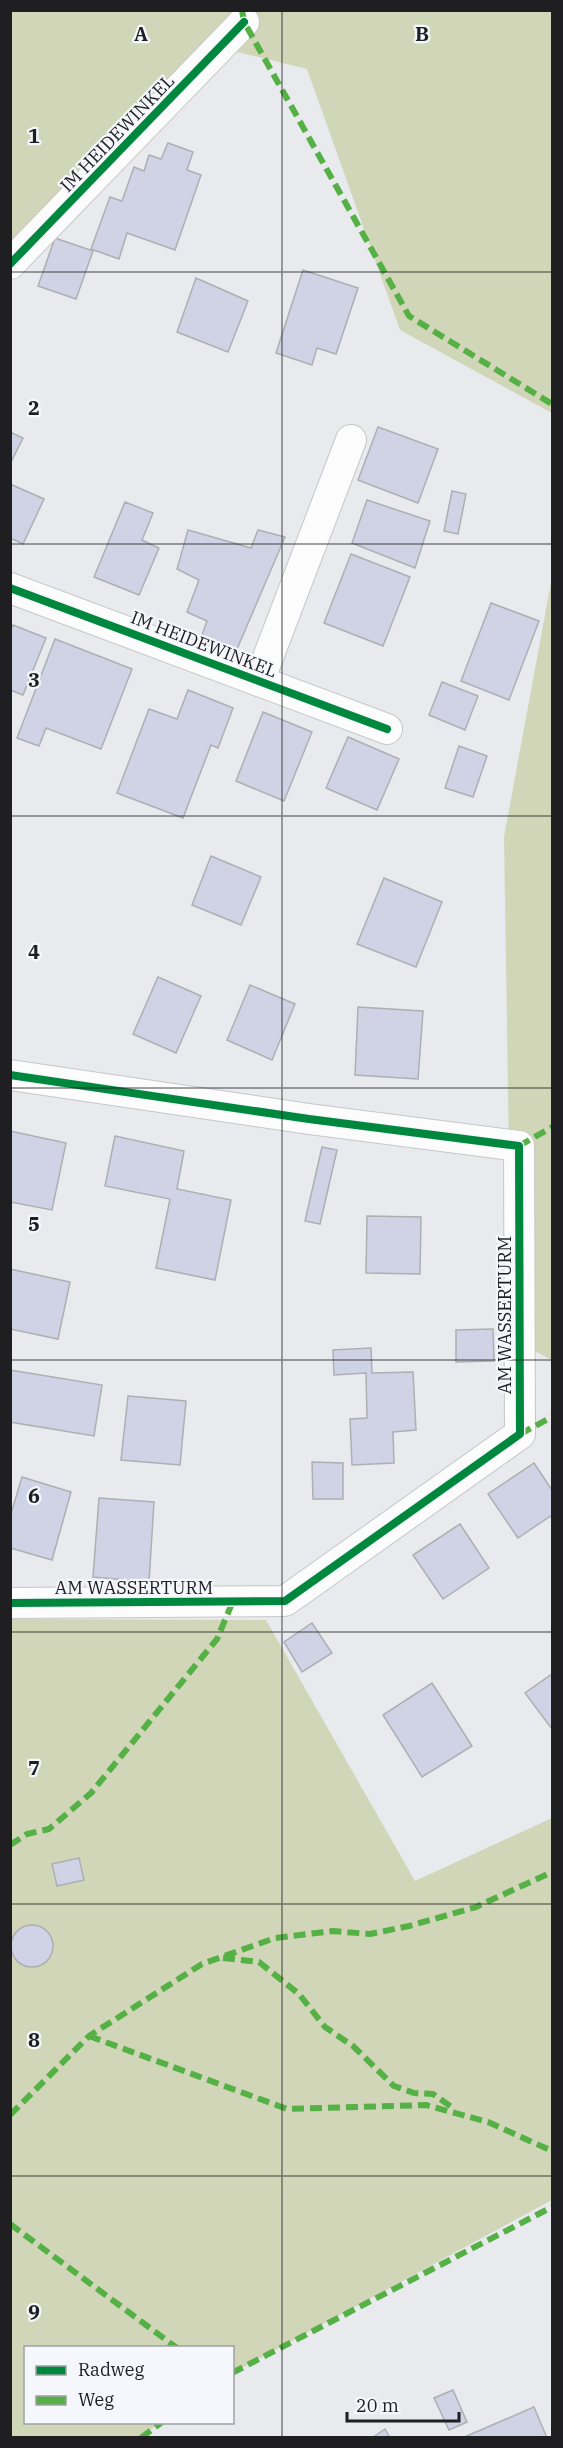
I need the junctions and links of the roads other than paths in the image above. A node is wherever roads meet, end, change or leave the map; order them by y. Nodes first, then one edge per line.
1 (244, 22) dead end
2 (10, 264) edge
3 (351, 440) dead end
4 (10, 588) edge
5 (259, 681) junction
6 (387, 729) dead end
7 (10, 1075) edge
8 (10, 1603) edge

1 - 2 street, IM HEIDEWINKEL
3 - 5 street, IM HEIDEWINKEL
4 - 5 street, IM HEIDEWINKEL
5 - 6 street, IM HEIDEWINKEL
7 - 8 street, AM WASSERTURM

